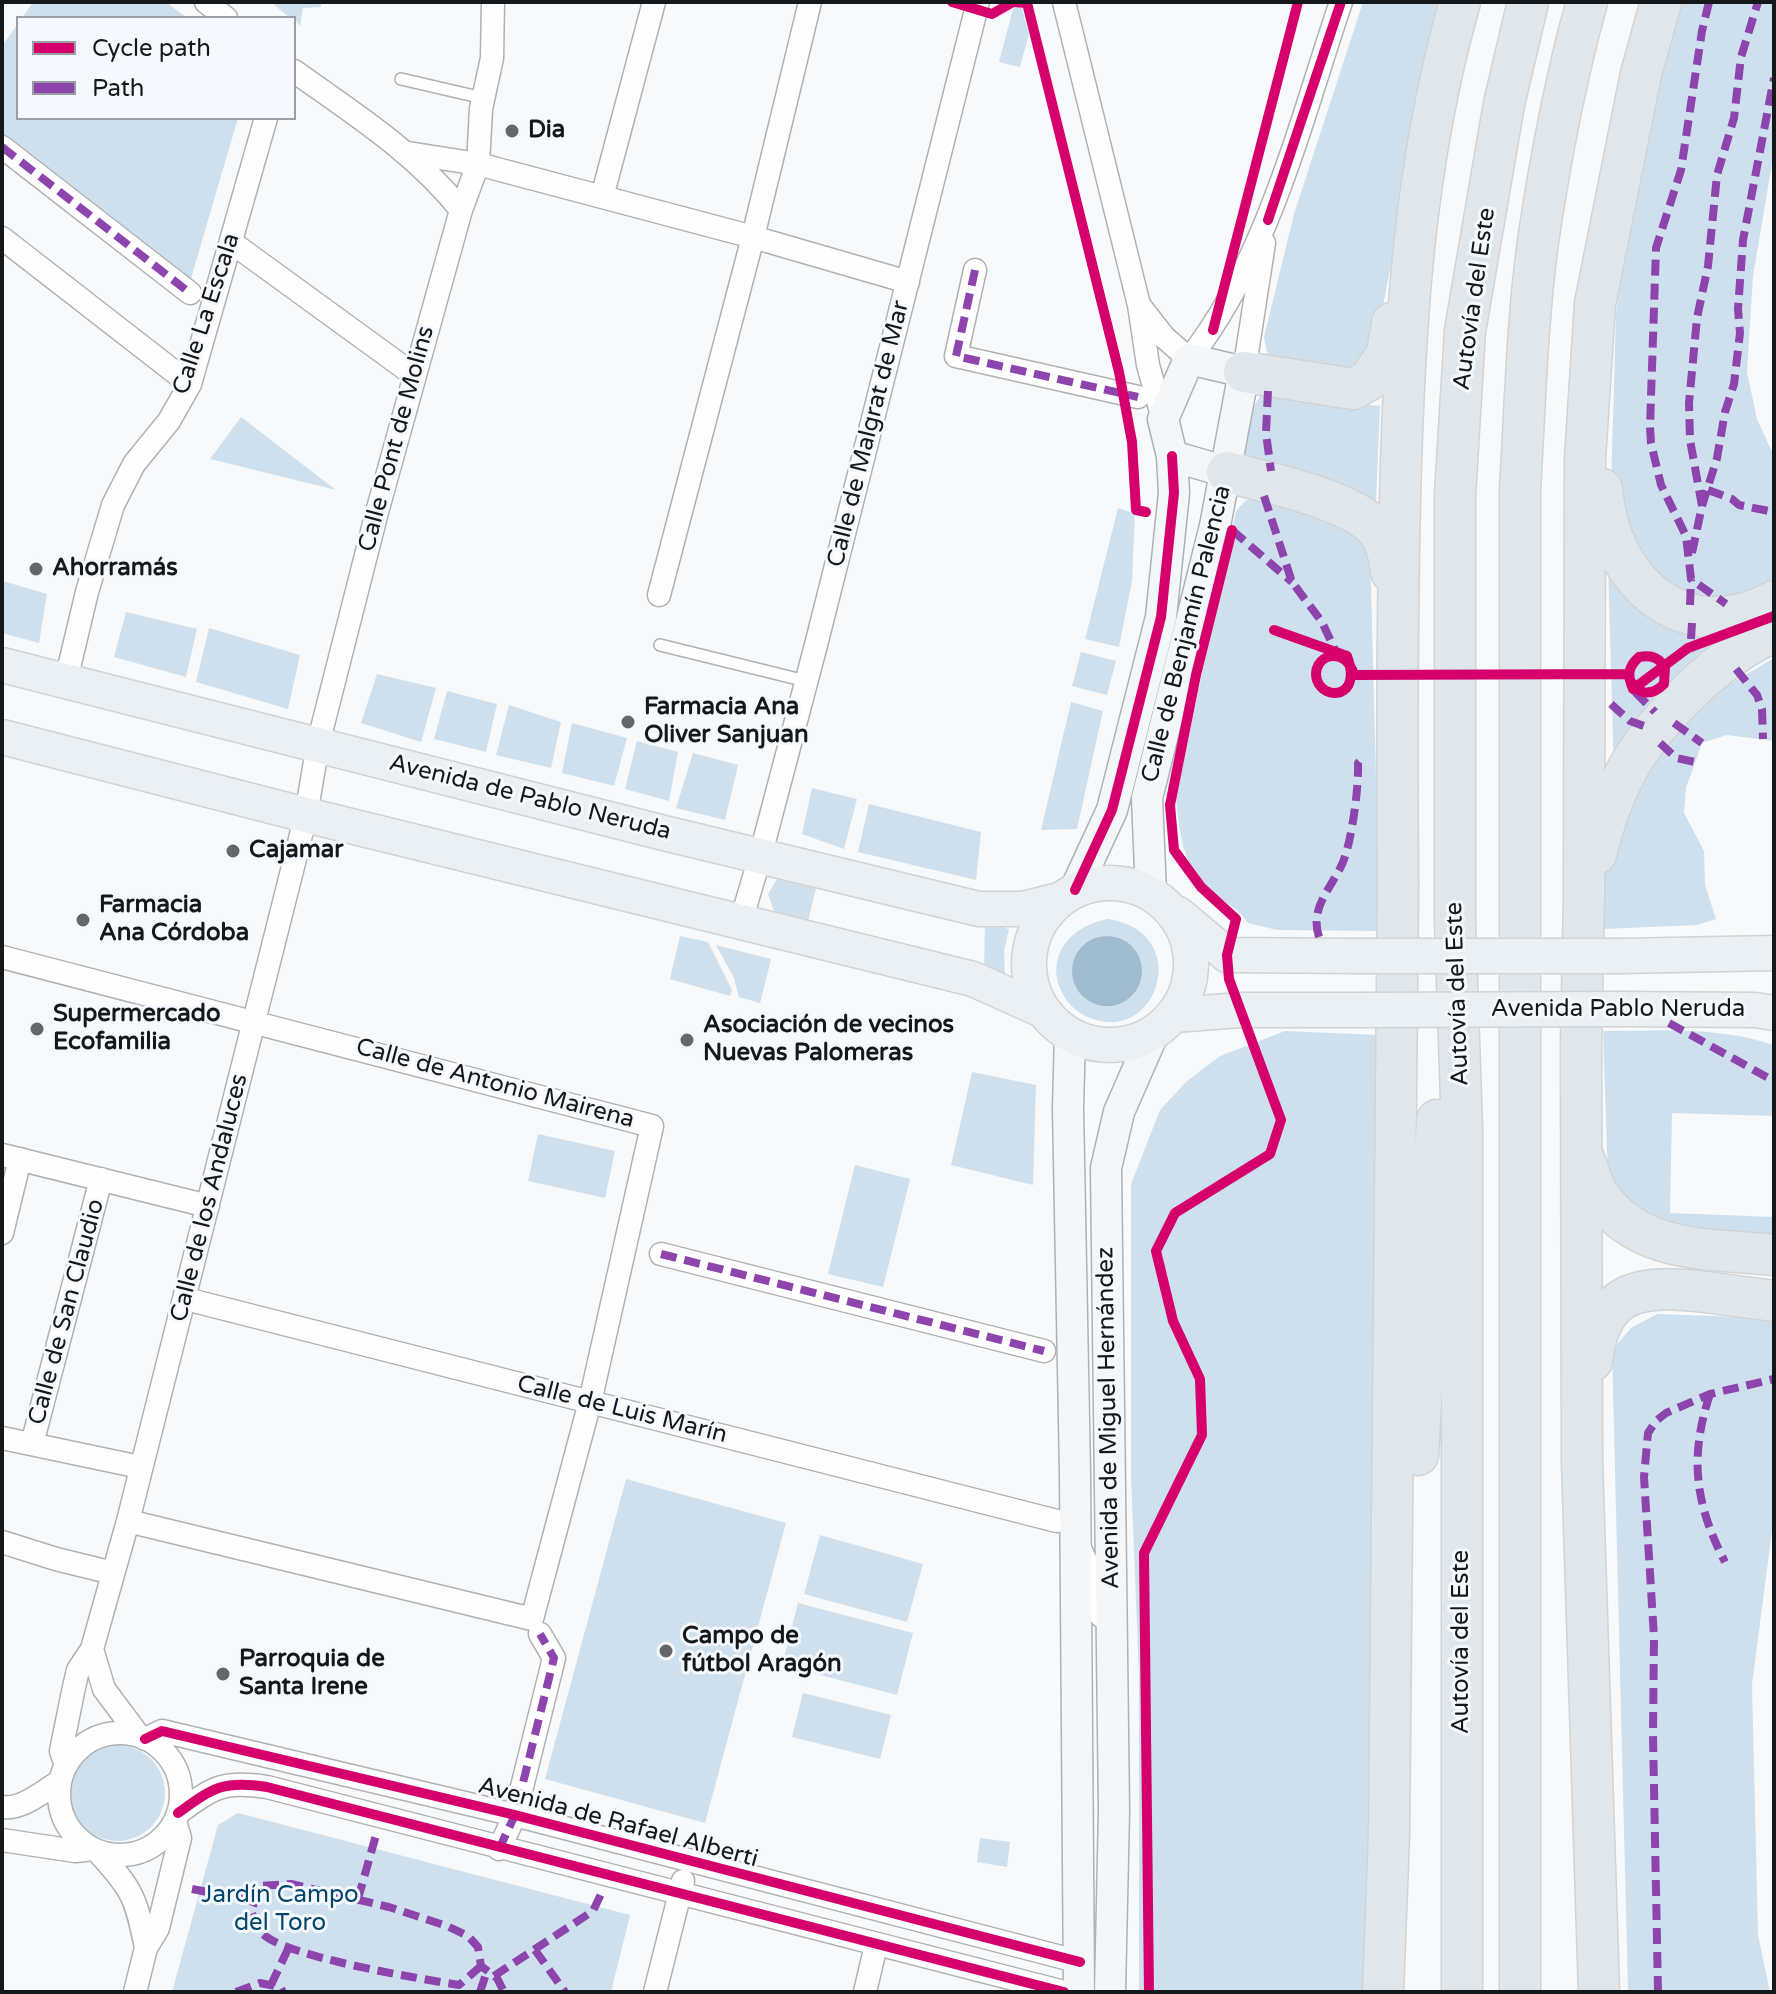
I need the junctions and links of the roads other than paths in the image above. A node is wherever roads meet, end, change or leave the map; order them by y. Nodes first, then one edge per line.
1 (206, 2) edge
2 (493, 2) edge
3 (654, 2) edge
4 (810, 2) edge
5 (1064, 2) edge
6 (1341, 2) edge
7 (1460, 2) edge
8 (1528, 2) edge
9 (1587, 2) edge
10 (1661, 2) edge
11 (979, 5) edge
12 (224, 16) edge
13 (296, 72) edge
14 (401, 79) dead end
15 (483, 98) junction
16 (265, 120) edge
17 (2, 147) edge
18 (1427, 147) junction
19 (408, 153) junction
20 (478, 164) junction
21 (602, 197) junction
22 (461, 210) junction
23 (1268, 220) junction
24 (753, 237) junction
25 (2, 238) edge
26 (231, 242) junction
27 (975, 270) dead end
28 (908, 282) junction
29 (190, 293) dead end
30 (1595, 304) junction
31 (1139, 305) junction
32 (1189, 359) junction
33 (1244, 372) junction
34 (414, 375) junction
35 (190, 384) junction
36 (1138, 397) dead end
37 (1163, 419) junction
38 (1172, 456) junction
39 (1227, 472) junction
40 (1585, 530) junction
41 (1597, 571) dead end
42 (659, 595) dead end
43 (1774, 601) edge
44 (1774, 632) edge
45 (660, 645) dead end
46 (1600, 656) dead end
47 (2, 665) edge
48 (66, 680) junction
49 (806, 681) junction
50 (1599, 682) dead end
51 (1599, 696) dead end
52 (1599, 709) dead end
53 (2, 737) edge
54 (318, 744) junction
55 (1396, 744) junction
56 (306, 815) junction
57 (760, 857) junction
58 (1067, 895) junction
59 (1584, 896) junction
60 (1159, 899) junction
61 (741, 921) junction
62 (1455, 921) junction
63 (1774, 953) edge
64 (2, 957) edge
65 (1044, 1011) junction
66 (1774, 1013) edge
67 (254, 1021) junction
68 (1164, 1024) junction
69 (1070, 1034) junction
70 (1581, 1151) junction
71 (11, 1157) edge
72 (101, 1179) junction
73 (208, 1206) junction
74 (2, 1233) edge
75 (661, 1254) dead end
76 (1774, 1255) edge
77 (186, 1299) junction
78 (1774, 1301) edge
79 (1044, 1351) dead end
80 (590, 1402) junction
81 (2, 1438) edge
82 (32, 1444) junction
83 (1582, 1461) junction
84 (140, 1467) junction
85 (1109, 1471) junction
86 (128, 1521) junction
87 (1069, 1524) junction
88 (2, 1542) edge
89 (113, 1573) junction
90 (540, 1634) dead end
91 (92, 1649) junction
92 (142, 1738) junction
93 (63, 1773) junction
94 (2, 1807) edge
95 (1114, 1811) junction
96 (515, 1815) junction
97 (176, 1817) junction
98 (1389, 1834) junction
99 (2, 1840) edge
100 (499, 1849) junction
101 (96, 1850) junction
102 (679, 1859) junction
103 (680, 1892) junction
104 (876, 1945) junction
105 (146, 1948) junction
106 (1080, 1962) junction
107 (135, 1992) edge
108 (655, 1992) edge
109 (865, 1992) edge
110 (1064, 1992) edge
111 (1079, 1992) edge
112 (1110, 1992) edge
113 (1383, 1992) edge
114 (1462, 1992) edge
115 (1520, 1992) edge
116 (1599, 1992) edge

1 - 12 street
2 - 15 street, Calle Pont de Molins
3 - 21 street
4 - 24 street
5 - 31 street, Calle de Benjamín Palencia
6 - 23 street
7 - 18 highway
8 - 62 highway, Autovía del Este
9 - 115 highway
10 - 30 highway
11 - 28 street, Calle de Malgrat de Mar
13 - 19 street
14 - 15 lane
15 - 20 street, Calle Pont de Molins
16 - 26 street, Calle La Escala
17 - 29 street
18 - 33 highway
18 - 55 highway
19 - 20 street
19 - 22 street
20 - 21 street
20 - 22 street, Calle Pont de Molins
21 - 24 street
22 - 34 street, Calle Pont de Molins
23 - 32 street
23 - 33 street
24 - 28 street
24 - 42 street
25 - 35 street
26 - 34 street
26 - 35 street, Calle La Escala
27 - 36 street
28 - 49 street, Calle de Malgrat de Mar
30 - 40 highway
30 - 43 highway
31 - 32 street, Calle de Benjamín Palencia
31 - 37 street, Calle de Benjamín Palencia
32 - 33 street, Calle de Benjamín Palencia
32 - 37 street
33 - 39 street, Calle de Benjamín Palencia
34 - 54 street, Calle Pont de Molins
35 - 48 street, Calle La Escala
37 - 38 street, Calle de Benjamín Palencia
38 - 39 street, Calle de Benjamín Palencia
38 - 58 street, Calle de Benjamín Palencia
39 - 55 highway
39 - 60 street, Calle de Benjamín Palencia
40 - 41 lane
40 - 59 highway
44 - 59 highway
45 - 49 lane
46 - 50 lane
47 - 48 main road, Avenida de Pablo Neruda
48 - 54 main road, Avenida de Pablo Neruda
49 - 57 street, Calle de Malgrat de Mar
51 - 52 lane
53 - 56 main road
54 - 56 street, Calle de los Andaluces
54 - 57 main road, Avenida de Pablo Neruda
55 - 98 highway
56 - 61 main road
56 - 67 street, Calle de los Andaluces
57 - 58 main road, Avenida de Pablo Neruda
57 - 61 street, Calle de Malgrat de Mar
58 - 60 main road
58 - 65 main road
59 - 70 highway
60 - 63 main road, bridge
60 - 68 main road
61 - 65 main road
62 - 98 highway
62 - 114 highway, Autovía del Este
64 - 67 street, Calle de Antonio Mairena
65 - 69 main road
66 - 68 main road, Avenida Pablo Neruda, bridge
67 - 73 street, Calle de los Andaluces
67 - 80 street, Calle de Antonio Mairena
68 - 69 main road
68 - 85 street, Avenida de Miguel Hernández
69 - 87 street, Avenida de Miguel Hernández
70 - 76 highway
70 - 83 highway
71 - 72 street, Calle de San Claudio
71 - 74 street, Calle de San Claudio
72 - 73 street, Calle de San Claudio
72 - 82 street, Calle de San Claudio
73 - 77 street, Calle de los Andaluces
75 - 79 street
77 - 80 street, Calle de Luis Marín
77 - 84 street, Calle de los Andaluces
78 - 83 highway
80 - 86 street, Calle de Antonio Mairena
80 - 87 street, Calle de Luis Marín
81 - 82 street, Calle de San Claudio
82 - 84 street, Calle de San Claudio
83 - 116 highway
84 - 86 street, Calle de los Andaluces
85 - 87 street
85 - 95 street, Avenida de Miguel Hernández
86 - 89 street, Calle de los Andaluces
87 - 95 street, Avenida de Miguel Hernández
87 - 106 street, Avenida de Miguel Hernández
88 - 89 street
89 - 91 street, Calle de los Andaluces
90 - 96 street
91 - 92 street
91 - 93 street, Calle de los Andaluces
92 - 93 street
92 - 96 street, Avenida de Rafael Alberti
92 - 97 street
93 - 94 street
93 - 101 street
95 - 112 street, Avenida de Miguel Hernández
96 - 100 street
96 - 102 street, Avenida de Rafael Alberti
97 - 100 street
97 - 101 street
97 - 105 street
98 - 113 highway
99 - 101 street
100 - 103 street
101 - 105 street
102 - 103 street
102 - 106 street, Avenida de Rafael Alberti
103 - 104 street
103 - 108 street
104 - 109 street
104 - 110 street
105 - 107 street
106 - 111 street, Avenida de Miguel Hernández

